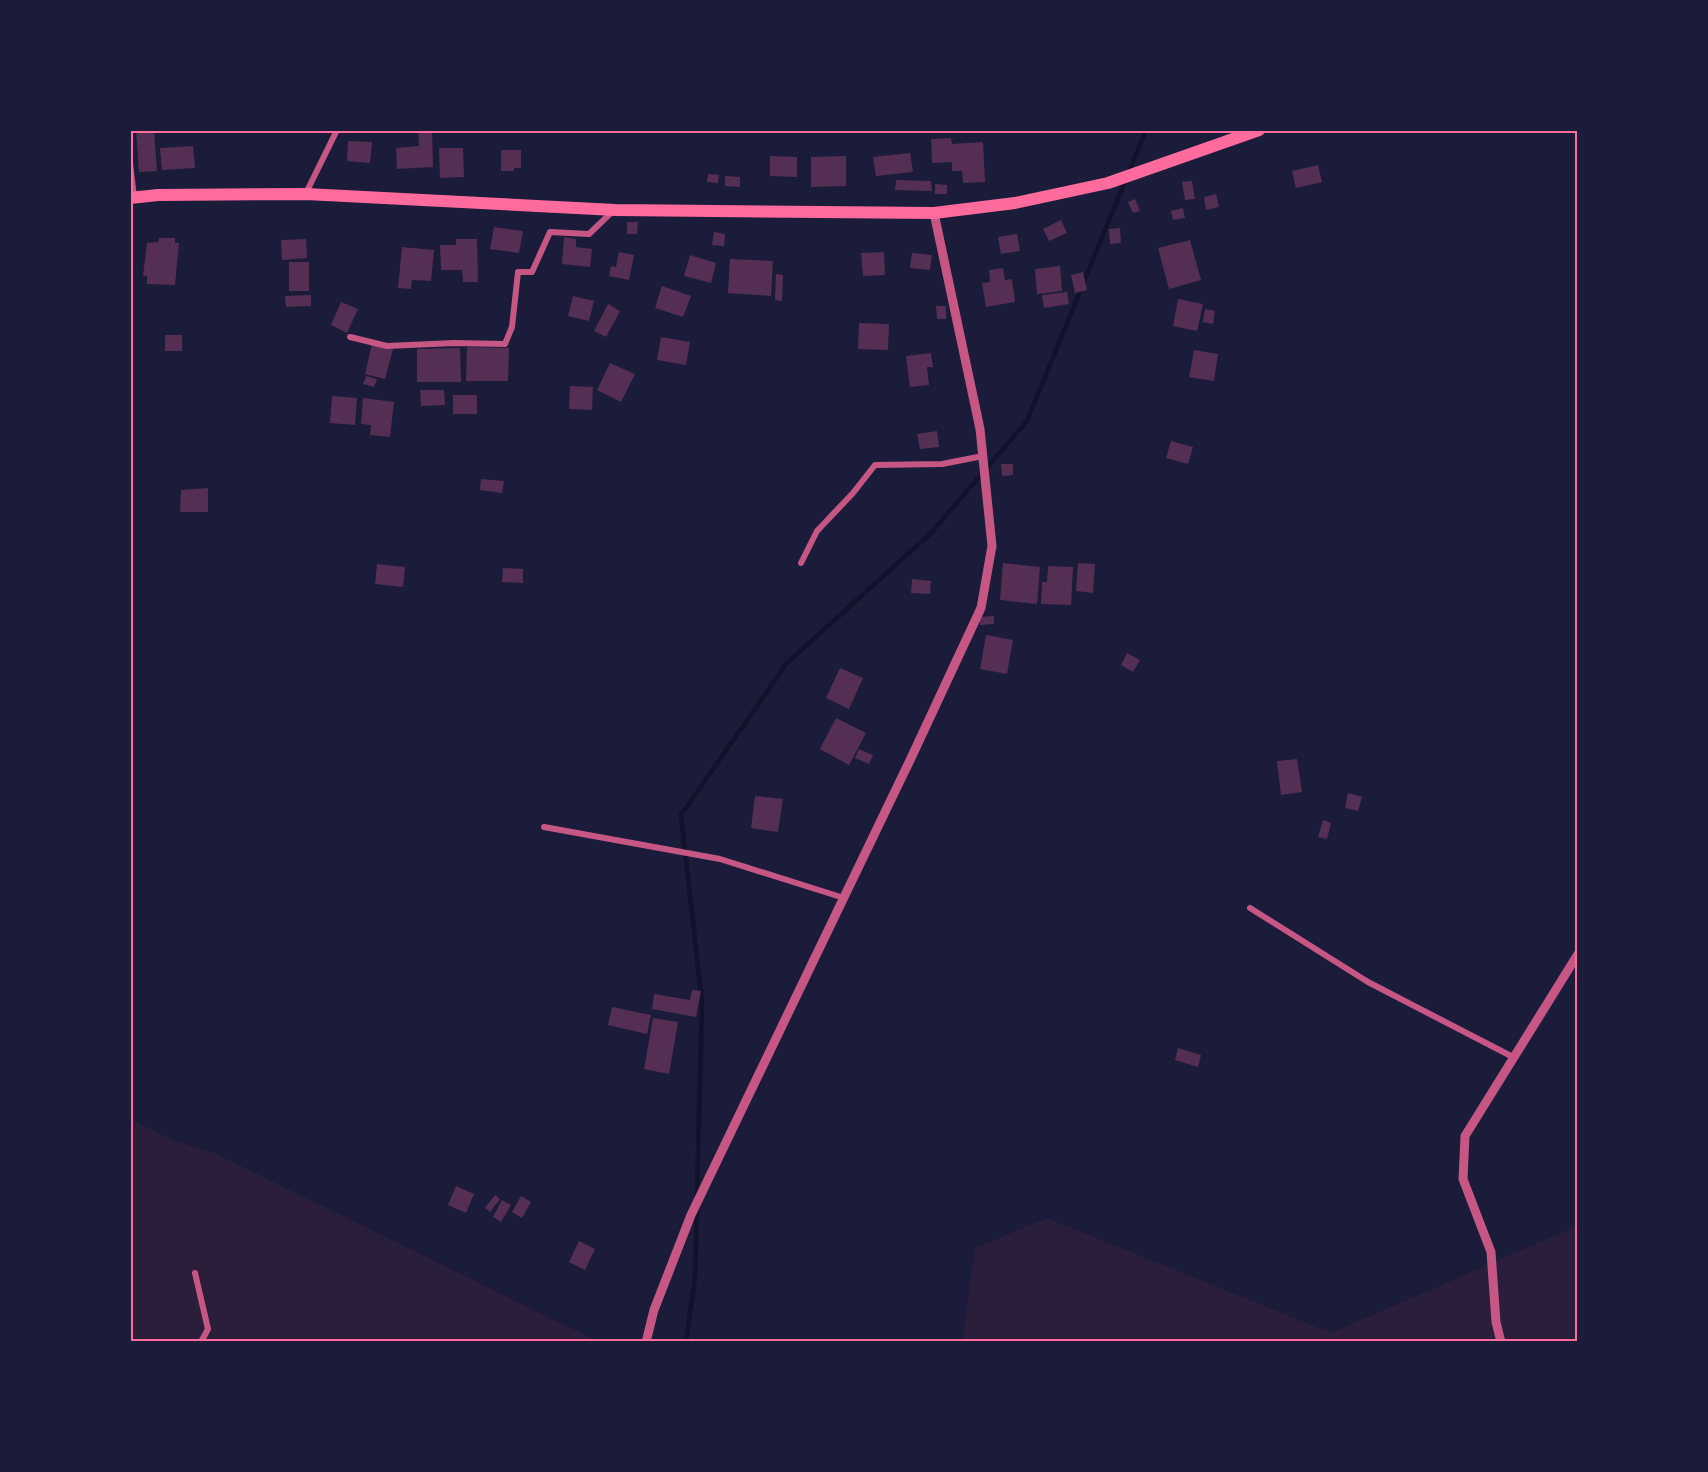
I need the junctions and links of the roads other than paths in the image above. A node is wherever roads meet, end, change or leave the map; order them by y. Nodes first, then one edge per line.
1 (337, 130) edge
2 (1259, 130) edge
3 (130, 163) edge
4 (306, 194) junction
5 (132, 198) edge
6 (615, 210) junction
7 (934, 213) junction
8 (350, 337) dead end
9 (983, 456) junction
10 (801, 563) dead end
11 (544, 827) dead end
12 (844, 898) junction
13 (1250, 908) dead end
14 (1578, 954) edge
15 (1513, 1058) junction
16 (195, 1273) dead end
17 (201, 1341) edge
18 (646, 1341) edge
19 (1501, 1341) edge

1 - 4 street
2 - 7 highway
3 - 5 street
4 - 5 highway
4 - 6 highway
6 - 7 highway
6 - 8 street
7 - 9 street
9 - 10 street
9 - 12 street
11 - 12 street
12 - 18 street
13 - 15 street
14 - 15 street
15 - 19 street
16 - 17 street

